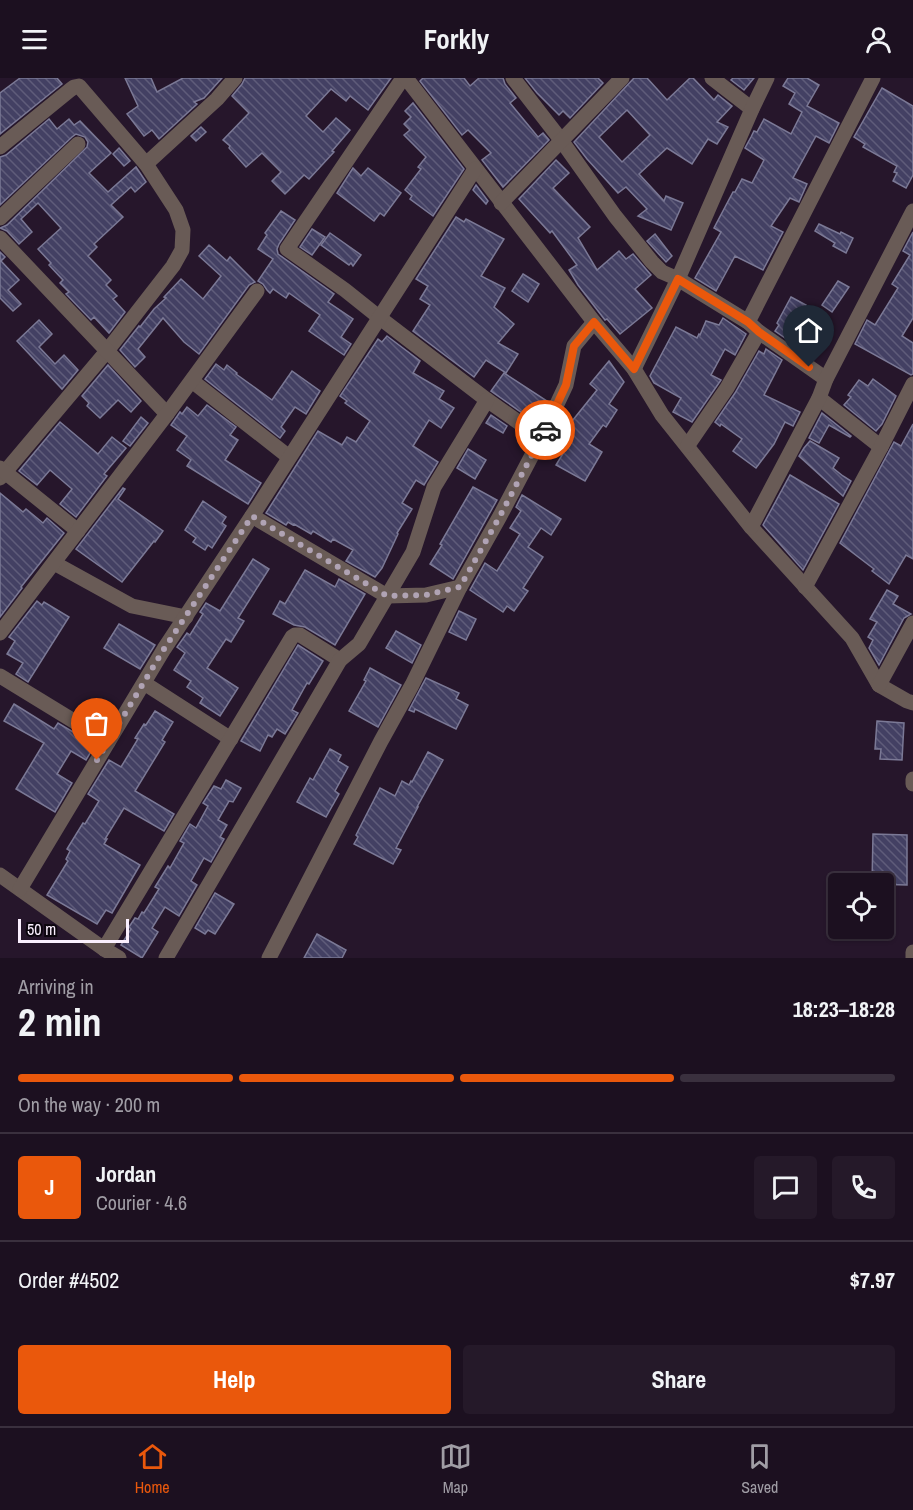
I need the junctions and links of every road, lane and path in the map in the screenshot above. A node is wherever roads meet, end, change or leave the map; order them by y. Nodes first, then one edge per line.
1 (236, 78) edge
2 (405, 78) edge
3 (513, 78) edge
4 (622, 78) edge
5 (712, 78) edge
6 (767, 78) edge
7 (873, 78) edge
8 (73, 83) edge
9 (752, 109) junction
10 (561, 140) junction
11 (78, 144) dead end
12 (0, 147) edge
13 (146, 164) junction
14 (475, 169) junction
15 (501, 202) junction
16 (913, 212) edge
17 (0, 218) edge
18 (0, 238) edge
19 (678, 279) junction
20 (257, 291) dead end
21 (380, 318) junction
22 (594, 322) junction
23 (753, 327) junction
24 (107, 351) junction
25 (634, 369) junction
26 (826, 379) junction
27 (192, 381) junction
28 (913, 384) edge
29 (819, 398) junction
30 (488, 400) junction
31 (167, 414) junction
32 (541, 438) junction
33 (688, 445) junction
34 (881, 447) junction
35 (289, 457) junction
36 (2, 473) edge
37 (252, 516) junction
38 (751, 527) junction
39 (78, 531) junction
40 (54, 563) junction
41 (460, 587) junction
42 (805, 587) junction
43 (387, 596) junction
44 (186, 617) junction
45 (913, 623) edge
46 (0, 633) edge
47 (340, 660) junction
48 (0, 676) edge
49 (144, 683) junction
50 (879, 685) junction
51 (913, 703) edge
52 (231, 739) junction
53 (108, 742) junction
54 (913, 779) edge
55 (913, 784) edge
56 (0, 875) edge
57 (20, 889) junction
58 (104, 949) junction
59 (913, 952) edge
60 (120, 958) edge
61 (166, 958) edge
62 (269, 958) edge
63 (913, 958) edge

1 - 13 street
2 - 14 street
2 - 21 street
3 - 10 street
4 - 10 street
5 - 9 street
6 - 9 street
7 - 23 street
8 - 12 street
8 - 13 street
9 - 19 street
10 - 15 street
10 - 19 street
11 - 17 street
13 - 24 street
14 - 15 street
14 - 21 street
15 - 22 street
16 - 26 street
18 - 24 street
19 - 23 street
19 - 25 street
20 - 27 street
21 - 30 street
21 - 35 street
22 - 25 street
22 - 32 street
23 - 26 street
23 - 33 street
24 - 31 street
24 - 36 street
25 - 33 street
26 - 29 street
27 - 31 street
27 - 35 street
28 - 34 street
29 - 34 street
29 - 38 street
30 - 32 street
30 - 43 street
31 - 39 street
32 - 41 street
33 - 38 street
34 - 42 street
35 - 37 street
36 - 39 street
37 - 43 street
37 - 44 street
38 - 42 street
39 - 40 street
40 - 44 street
40 - 46 street
41 - 43 street
41 - 62 street
42 - 50 street
43 - 47 street
44 - 49 street
45 - 50 street
47 - 52 street
47 - 61 street
48 - 53 street
49 - 52 street
49 - 53 street
50 - 51 street
52 - 58 street
53 - 57 street
54 - 55 street
56 - 57 street
57 - 58 street
58 - 60 street
59 - 63 street

